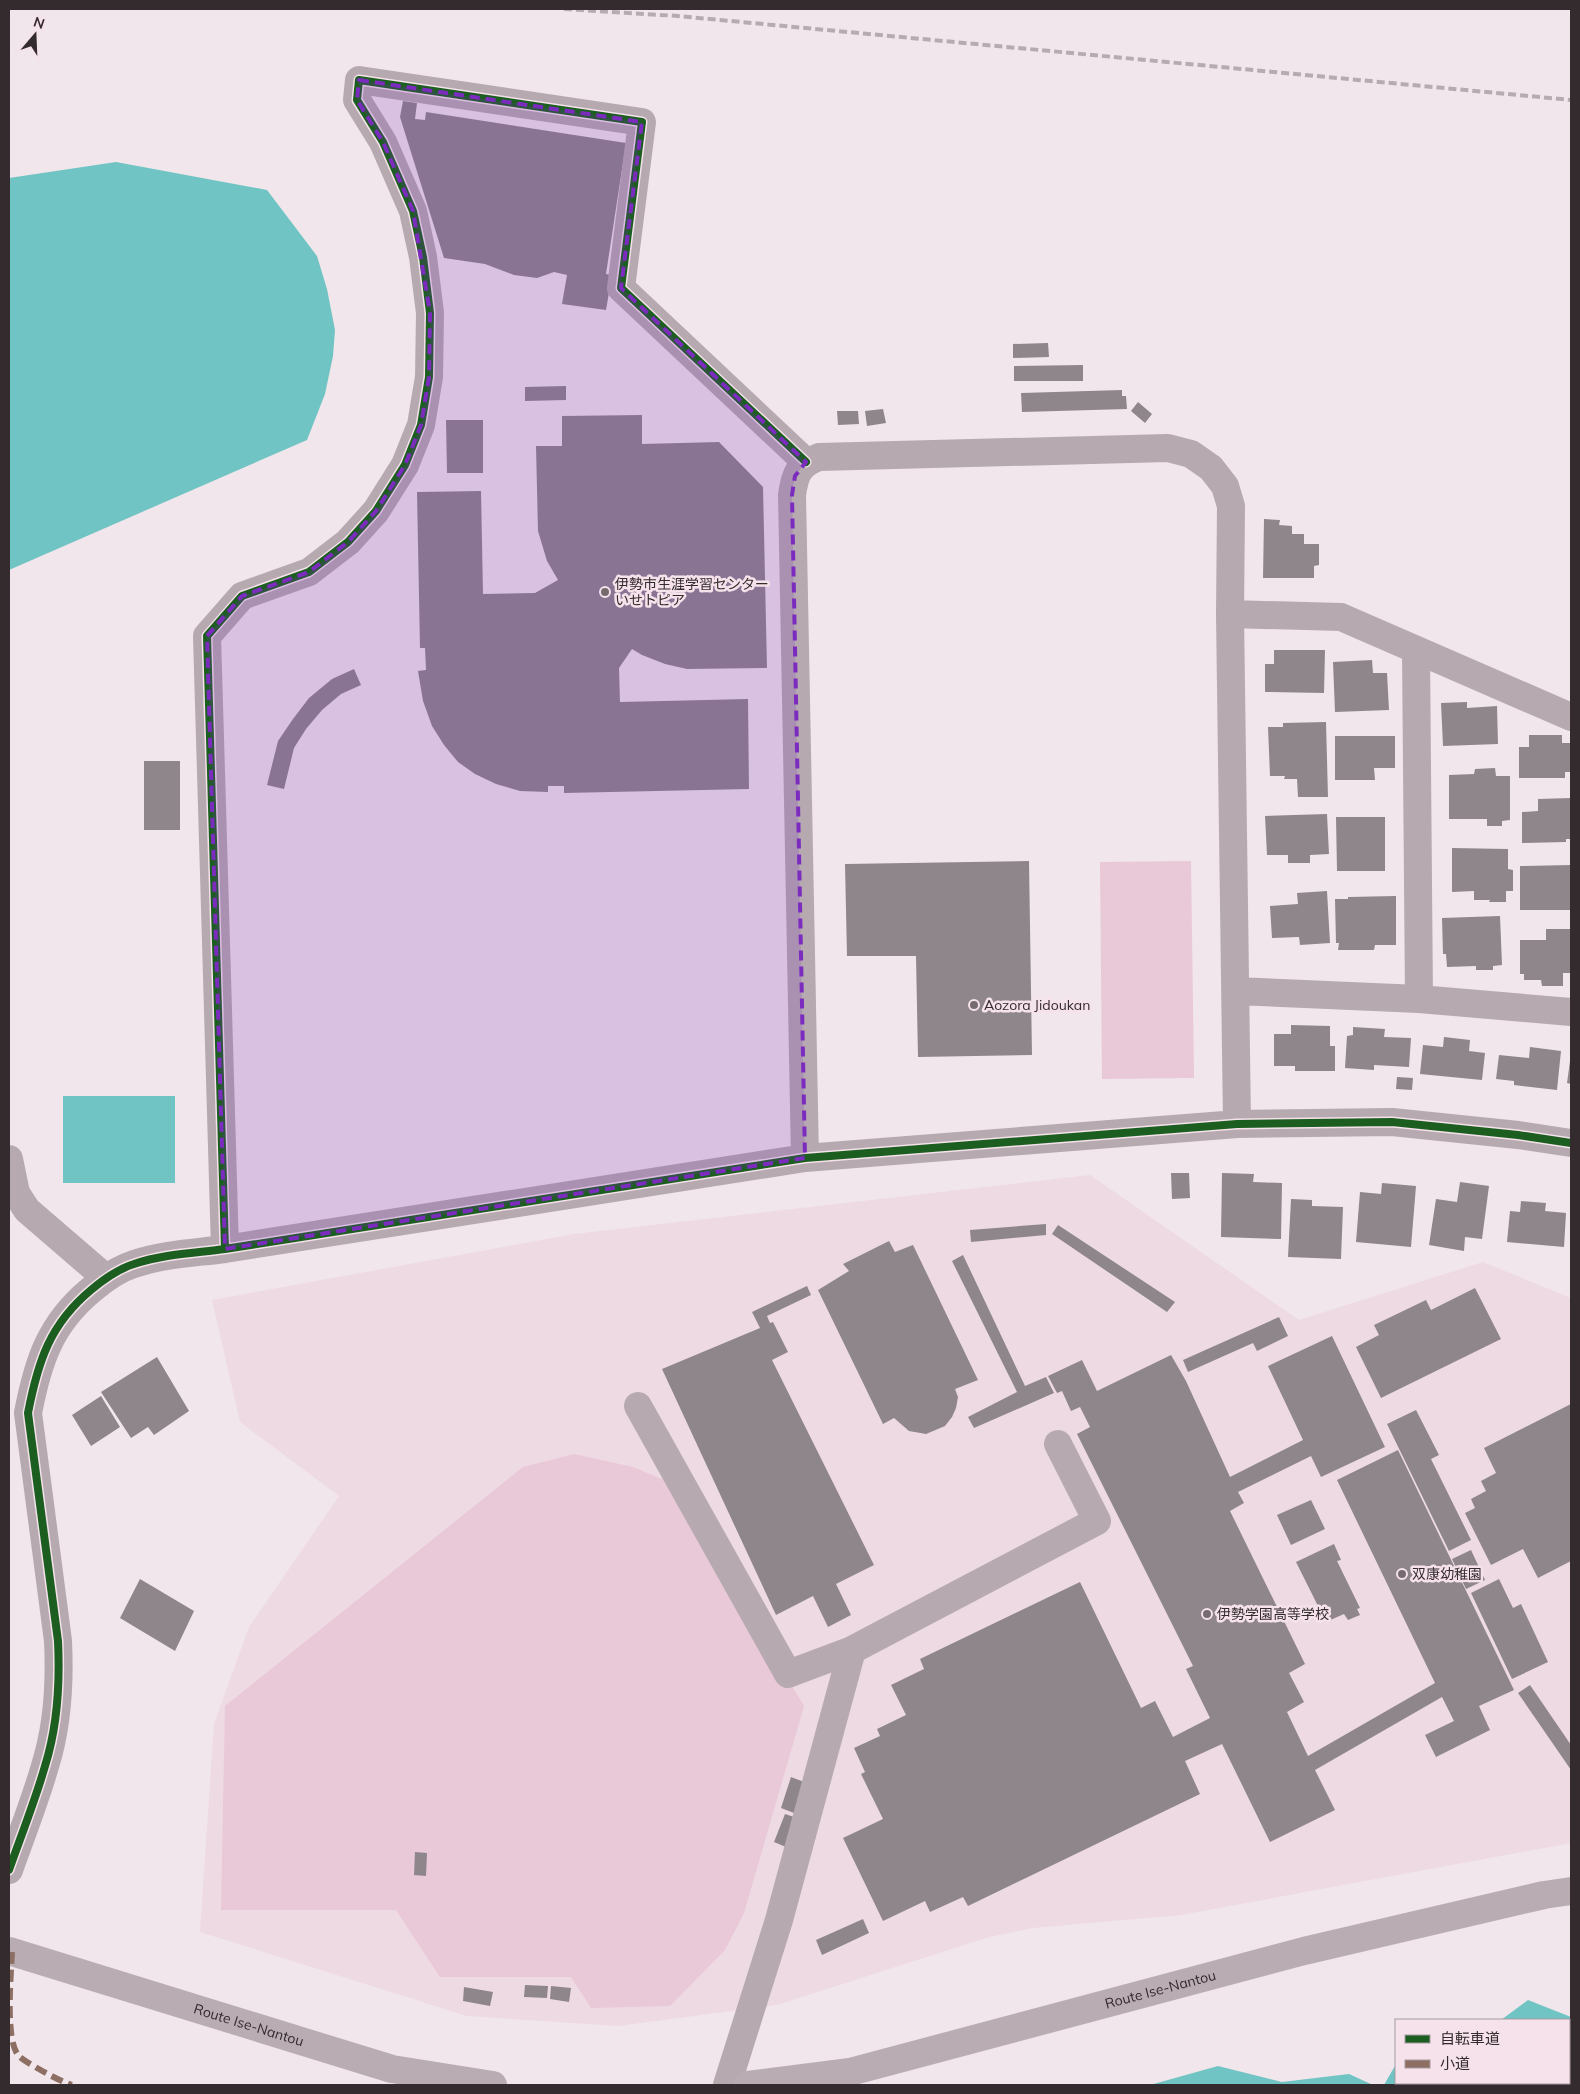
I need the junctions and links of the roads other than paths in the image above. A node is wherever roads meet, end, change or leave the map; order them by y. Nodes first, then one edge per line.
1 (806, 462) junction
2 (1230, 614) junction
3 (1416, 650) junction
4 (1571, 717) edge
5 (1236, 991) junction
6 (1420, 998) junction
7 (1571, 1012) edge
8 (1237, 1124) junction
9 (1571, 1143) edge
10 (805, 1158) junction
11 (9, 1159) edge
12 (225, 1249) junction
13 (106, 1278) junction
14 (638, 1406) dead end
15 (1058, 1444) dead end
16 (852, 1650) junction
17 (9, 1870) edge
18 (1571, 1891) edge
19 (9, 1951) edge
20 (808, 2081) edge
21 (493, 2085) edge
22 (727, 2085) edge
23 (748, 2085) edge

1 - 2 street
1 - 10 street
1 - 12 street
2 - 3 street
2 - 5 street
3 - 4 street
3 - 6 street
5 - 6 street
5 - 8 street
6 - 7 street
8 - 9 street
8 - 10 street
10 - 12 street
11 - 13 street
12 - 13 street
13 - 17 street
14 - 16 street
15 - 16 street
16 - 22 street
18 - 20 main road, Route Ise-Nantou
19 - 21 main road, Route Ise-Nantou
20 - 23 main road, Route Ise-Nantou

